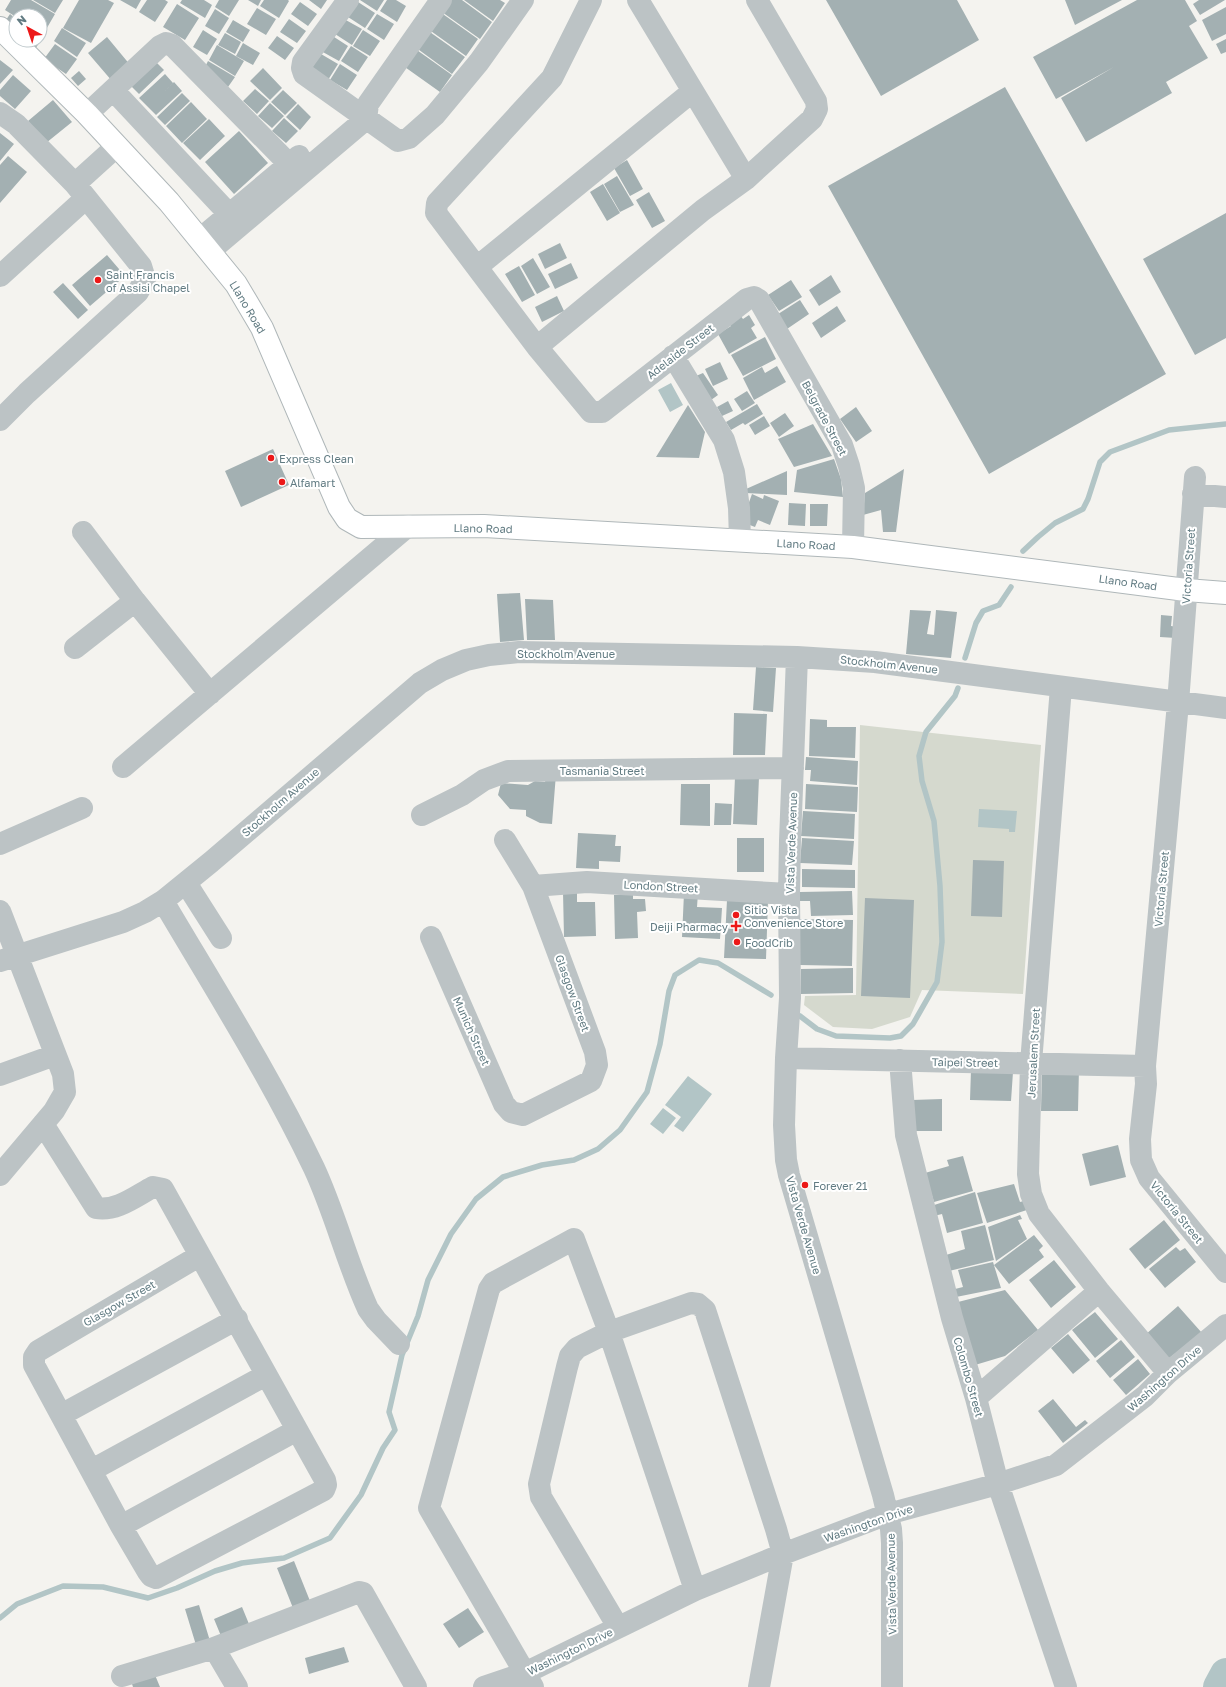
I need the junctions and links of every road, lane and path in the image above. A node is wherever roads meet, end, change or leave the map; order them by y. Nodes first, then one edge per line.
1 (348, 0) edge
2 (441, 0) edge
3 (523, 0) edge
4 (591, 0) edge
5 (638, 0) edge
6 (757, 0) edge
7 (0, 28) edge
8 (113, 90) junction
9 (693, 91) junction
10 (362, 111) junction
11 (0, 113) edge
12 (87, 114) junction
13 (117, 146) junction
14 (289, 164) junction
15 (746, 179) junction
16 (81, 191) junction
17 (229, 214) junction
18 (205, 245) junction
19 (477, 267) junction
20 (0, 276) edge
21 (760, 300) joint
22 (537, 347) junction
23 (672, 356) junction
24 (0, 420) edge
25 (1226, 497) edge
26 (408, 526) junction
27 (83, 532) dead end
28 (740, 540) junction
29 (853, 547) junction
30 (1186, 590) junction
31 (1226, 593) edge
32 (135, 601) junction
33 (75, 648) dead end
34 (797, 657) junction
35 (1061, 687) junction
36 (210, 694) junction
37 (1178, 703) junction
38 (1226, 708) edge
39 (123, 767) dead end
40 (793, 768) junction
41 (82, 808) dead end
42 (422, 815) dead end
43 (505, 840) dead end
44 (0, 844) edge
45 (186, 883) junction
46 (534, 886) junction
47 (789, 894) junction
48 (163, 901) junction
49 (0, 911) edge
50 (431, 937) dead end
51 (221, 938) dead end
52 (8, 959) edge
53 (55, 1055) junction
54 (786, 1058) junction
55 (900, 1060) junction
56 (1031, 1063) junction
57 (1145, 1066) junction
58 (0, 1075) edge
59 (523, 1115) joint
60 (43, 1124) junction
61 (0, 1175) edge
62 (199, 1256) junction
63 (1226, 1272) edge
64 (1099, 1291) junction
65 (237, 1319) junction
66 (1226, 1325) edge
67 (609, 1332) junction
68 (398, 1344) dead end
69 (1168, 1373) junction
70 (266, 1375) junction
71 (976, 1398) junction
72 (61, 1415) junction
73 (296, 1430) junction
74 (92, 1470) junction
75 (998, 1484) junction
76 (888, 1514) junction
77 (121, 1526) junction
78 (783, 1554) junction
79 (695, 1590) junction
80 (618, 1628) junction
81 (214, 1648) junction
82 (122, 1676) dead end
83 (529, 1680) edge
84 (237, 1687) edge
85 (416, 1687) edge
86 (484, 1687) edge
87 (759, 1687) edge
88 (892, 1687) edge
89 (1066, 1687) edge

1 - 10 street
2 - 10 street
3 - 10 street
4 - 19 street
5 - 9 street
6 - 15 street
7 - 12 main road, Llano Road
8 - 12 street
8 - 14 street
8 - 17 street
9 - 15 street
9 - 19 street
10 - 14 street
10 - 18 street
11 - 16 street
12 - 13 main road, Llano Road
13 - 16 street
13 - 18 main road, Llano Road
14 - 17 street
15 - 22 street
16 - 20 street
16 - 24 street
17 - 18 street
18 - 26 main road, Llano Road
19 - 22 street
21 - 23 street, Adelaide Street
21 - 29 street, Belgrade Street
22 - 23 street, Adelaide Street
23 - 28 street
25 - 30 street, Victoria Street
26 - 28 main road, Llano Road
26 - 36 street
27 - 32 street
28 - 29 main road, Llano Road
29 - 30 main road, Llano Road
30 - 31 main road, Llano Road
30 - 37 street, Victoria Street
32 - 33 street
32 - 36 street
34 - 35 street, Stockholm Avenue
34 - 40 street, Vista Verde Avenue
34 - 45 street, Stockholm Avenue
35 - 37 street, Stockholm Avenue
35 - 56 street, Jerusalem Street
36 - 39 street
37 - 38 street, Stockholm Avenue
37 - 57 street, Victoria Street
40 - 42 street, Tasmania Street
40 - 47 street, Vista Verde Avenue
41 - 44 street
43 - 46 street, Glasgow Street
45 - 48 street, Stockholm Avenue
45 - 51 street
46 - 47 street, London Street
46 - 59 street, Glasgow Street
47 - 54 street, Vista Verde Avenue
48 - 52 street, Stockholm Avenue
48 - 68 street
49 - 52 street
50 - 59 street, Munich Street
52 - 53 street
53 - 58 street
53 - 60 street
54 - 55 street, Taipei Street
54 - 76 street, Vista Verde Avenue
55 - 56 street, Taipei Street
55 - 71 street, Colombo Street
56 - 57 street, Taipei Street
56 - 64 street, Jerusalem Street
57 - 63 street, Victoria Street
60 - 61 street
60 - 62 street
62 - 65 street
62 - 72 street, Glasgow Street
64 - 69 street, Jerusalem Street
64 - 71 street
65 - 70 street
65 - 72 street
66 - 69 street, Washington Drive
67 - 78 street
67 - 79 street
67 - 80 street
67 - 83 street
69 - 75 street, Washington Drive
70 - 73 street
70 - 74 street
71 - 75 street, Colombo Street
72 - 74 street
73 - 77 street
73 - 77 street
74 - 77 street
75 - 76 street, Washington Drive
75 - 89 street, Colombo Street
76 - 78 street, Washington Drive
76 - 88 street, Vista Verde Avenue
78 - 79 street, Washington Drive
78 - 87 street
79 - 80 street, Washington Drive
80 - 83 street, Washington Drive
81 - 82 street
81 - 84 street
81 - 85 street
83 - 86 street, Washington Drive

